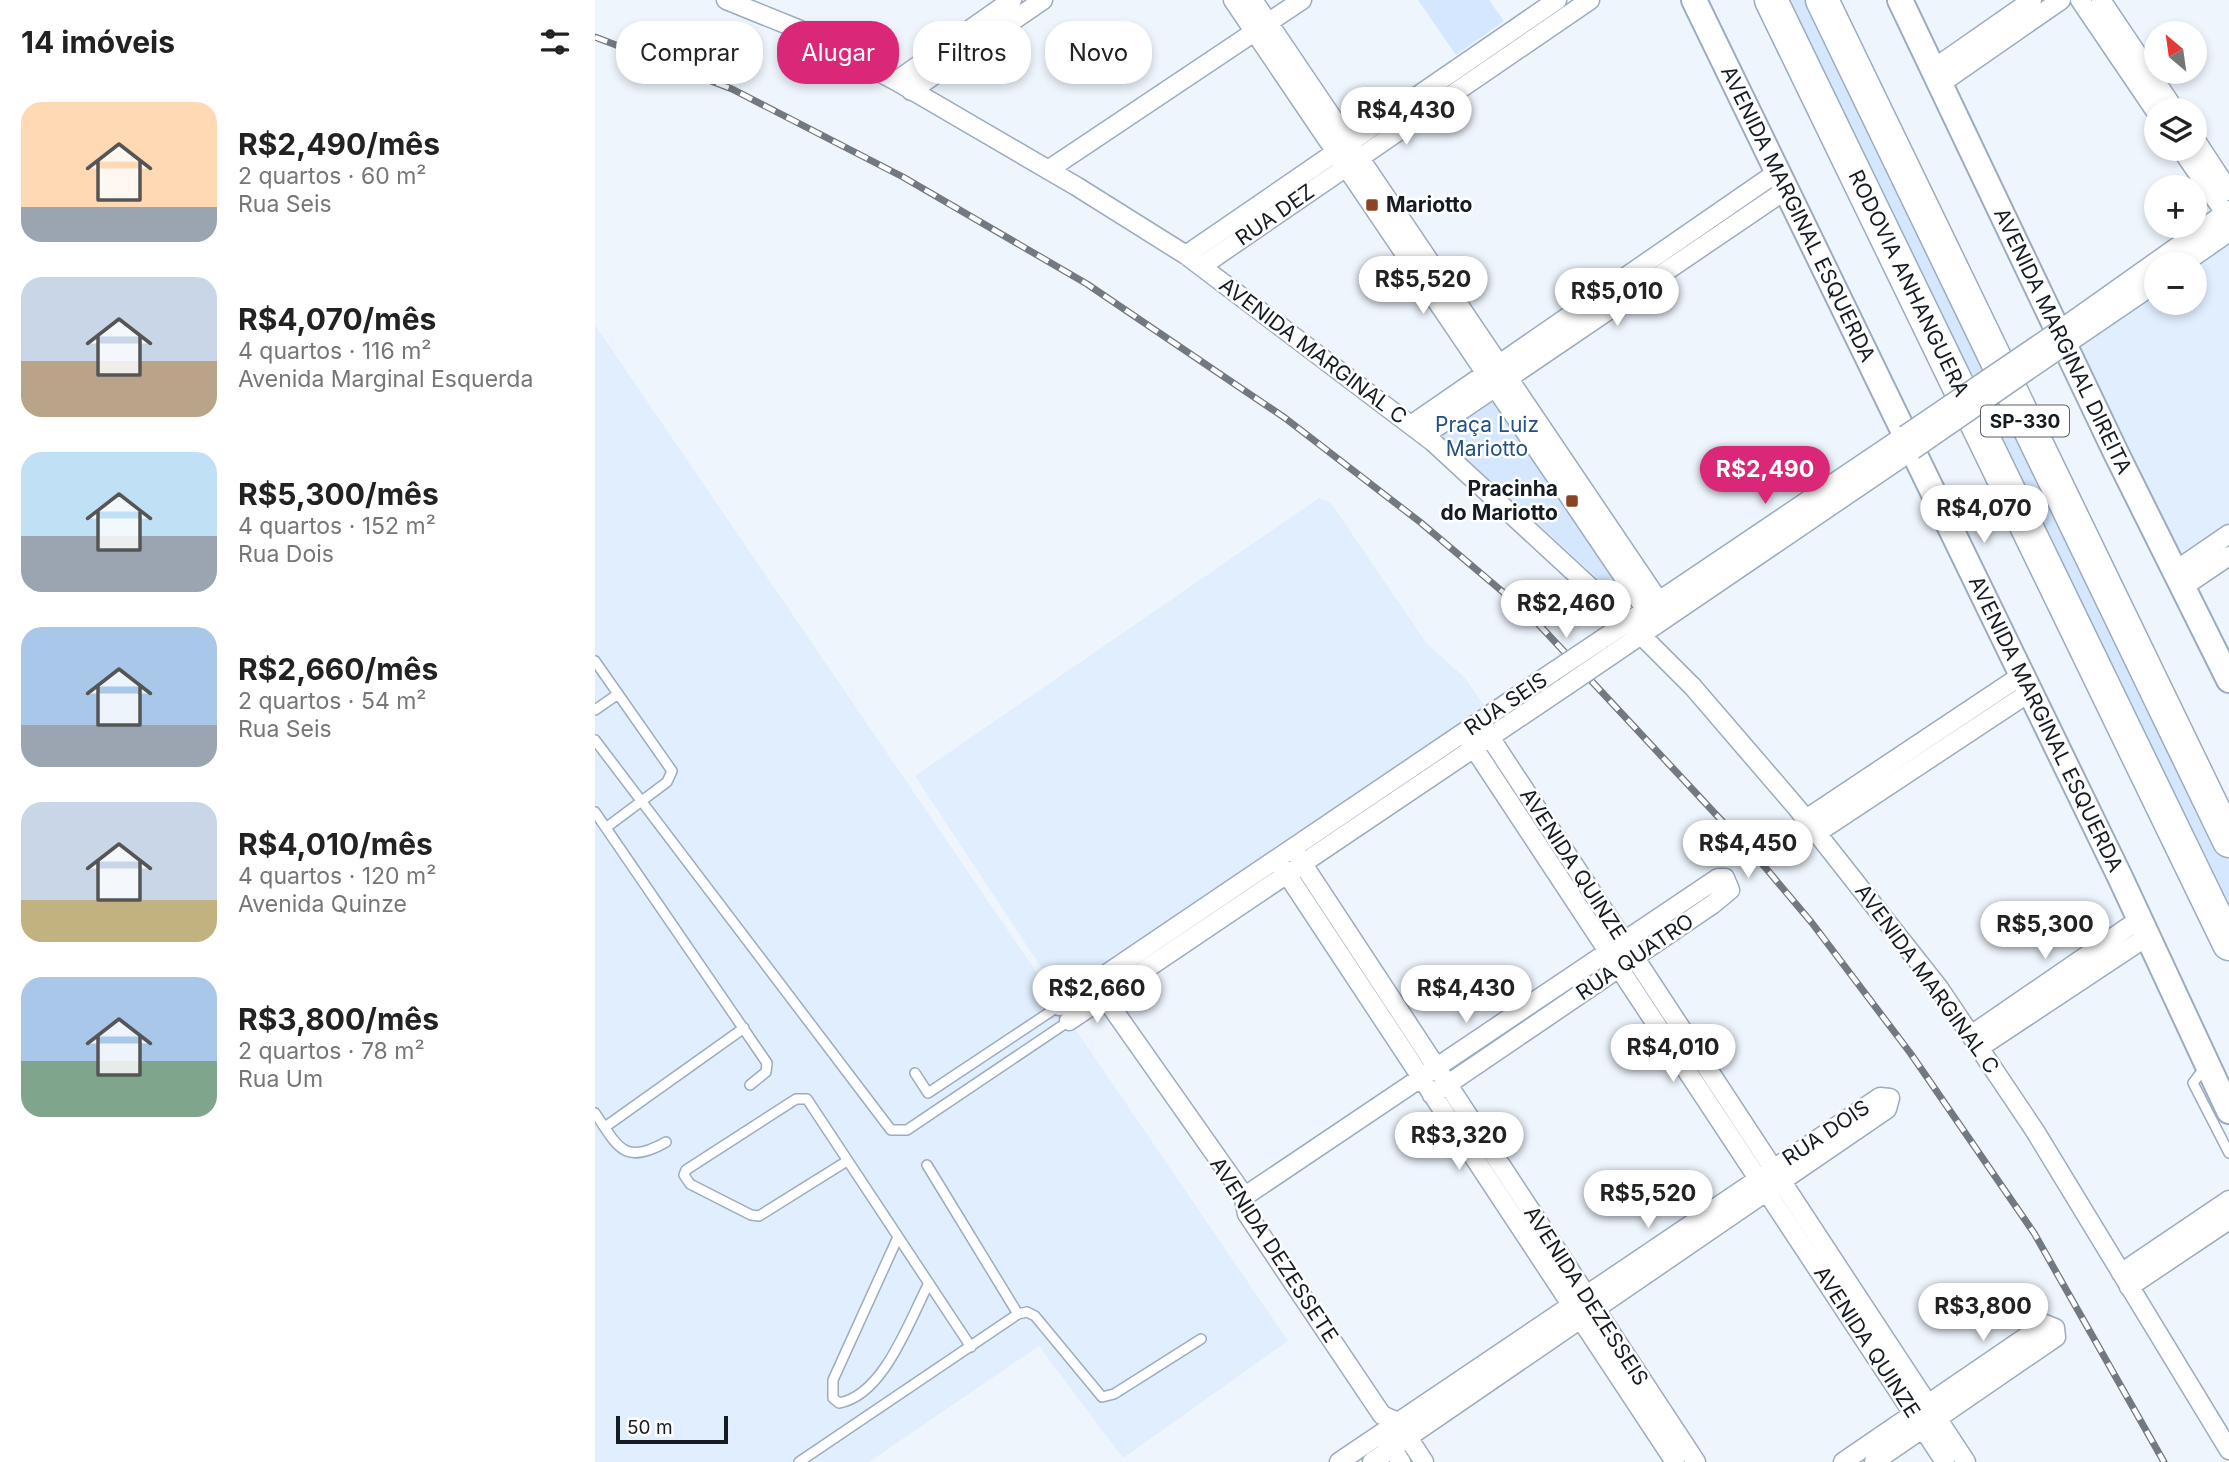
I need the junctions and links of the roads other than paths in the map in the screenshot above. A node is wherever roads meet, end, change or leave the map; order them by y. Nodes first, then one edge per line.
1 (726, 0) edge
2 (1012, 0) edge
3 (1044, 0) edge
4 (1233, 0) edge
5 (1253, 0) edge
6 (1302, 0) edge
7 (1557, 0) edge
8 (1590, 0) edge
9 (1694, 0) edge
10 (1771, 0) edge
11 (1822, 0) edge
12 (1900, 0) edge
13 (2032, 0) edge
14 (2061, 0) edge
15 (2080, 0) edge
16 (2101, 0) edge
17 (1262, 27) junction
18 (1937, 77) junction
19 (904, 86) junction
20 (2146, 98) edge
21 (2167, 98) edge
22 (1348, 154) junction
23 (2207, 157) edge
24 (2190, 161) edge
25 (1048, 170) junction
26 (1783, 180) junction
27 (2229, 191) edge
28 (2228, 214) edge
29 (2229, 232) edge
30 (2200, 252) edge
31 (1186, 255) junction
32 (1202, 266) junction
33 (2144, 290) edge
34 (2061, 338) junction
35 (1497, 375) junction
36 (1418, 430) junction
37 (1909, 443) junction
38 (2229, 534) edge
39 (2229, 556) edge
40 (2179, 579) junction
41 (1652, 605) junction
42 (1662, 620) junction
43 (1628, 622) junction
44 (1641, 635) junction
45 (595, 661) edge
46 (2229, 680) edge
47 (2026, 683) junction
48 (618, 694) junction
49 (595, 710) edge
50 (1485, 729) junction
51 (1469, 740) junction
52 (595, 742) edge
53 (640, 803) junction
54 (595, 812) edge
55 (1812, 826) junction
56 (607, 827) junction
57 (2229, 841) edge
58 (1298, 856) junction
59 (1282, 867) junction
60 (1708, 896) dead end
61 (2144, 928) junction
62 (2229, 944) edge
63 (1622, 955) junction
64 (1106, 985) junction
65 (1064, 1013) junction
66 (744, 1028) junction
67 (1975, 1042) junction
68 (2207, 1064) junction
69 (915, 1073) dead end
70 (1429, 1073) junction
71 (750, 1085) dead end
72 (1448, 1085) junction
73 (1432, 1095) junction
74 (2229, 1111) edge
75 (595, 1113) edge
76 (605, 1127) junction
77 (666, 1142) dead end
78 (2229, 1153) edge
79 (847, 1161) junction
80 (927, 1165) dead end
81 (1771, 1180) junction
82 (1243, 1194) junction
83 (2229, 1200) edge
84 (2229, 1220) edge
85 (898, 1237) junction
86 (2125, 1280) junction
87 (929, 1283) junction
88 (1582, 1308) junction
89 (1018, 1314) junction
90 (1201, 1339) dead end
91 (971, 1347) junction
92 (1925, 1416) junction
93 (1394, 1436) edge
94 (2229, 1450) edge
95 (799, 1462) edge
96 (1339, 1462) edge
97 (1372, 1462) edge
98 (1424, 1462) edge
99 (1675, 1462) edge
100 (1696, 1462) edge
101 (1843, 1462) edge
102 (1874, 1462) edge
103 (1945, 1462) edge
104 (1966, 1462) edge

1 - 19 street, AVENIDA MARGINAL C
2 - 19 street
3 - 19 street
4 - 17 street
5 - 17 street
6 - 17 street
7 - 22 street, RUA DEZ
8 - 22 street, RUA DEZ
9 - 26 main road, AVENIDA MARGINAL ESQUERDA
10 - 62 highway, RODOVIA ANHANGUERA / SP-330
11 - 57 highway, SP-330
12 - 18 main road, AVENIDA MARGINAL DIREITA
13 - 18 street
14 - 18 street
15 - 20 street
16 - 21 street
17 - 22 street
17 - 25 street
18 - 34 main road, AVENIDA MARGINAL DIREITA
19 - 25 street, AVENIDA MARGINAL C
22 - 31 street, RUA DEZ
22 - 32 street, RUA DEZ
22 - 35 street
23 - 27 street
24 - 28 street
25 - 31 street, AVENIDA MARGINAL C
26 - 35 street
26 - 37 main road, AVENIDA MARGINAL ESQUERDA
28 - 34 street, RUA SEIS
29 - 30 street
31 - 32 street, AVENIDA MARGINAL C
32 - 36 street, AVENIDA MARGINAL C
33 - 34 street, RUA SEIS
34 - 37 street, RUA SEIS, bridge
34 - 40 main road, AVENIDA MARGINAL DIREITA
35 - 36 street
35 - 41 street
36 - 43 street, AVENIDA MARGINAL C
37 - 41 street, RUA SEIS
37 - 42 street, RUA SEIS
37 - 47 main road, AVENIDA MARGINAL ESQUERDA
38 - 40 street
39 - 40 street
40 - 46 main road, AVENIDA MARGINAL DIREITA
41 - 42 street
41 - 43 street, RUA SEIS
42 - 44 street, RUA SEIS
43 - 44 street, AVENIDA MARGINAL C
43 - 50 street, RUA SEIS, bridge
44 - 50 street, RUA SEIS, bridge
44 - 55 street, AVENIDA MARGINAL C
45 - 48 lane
47 - 55 street
47 - 61 main road, AVENIDA MARGINAL ESQUERDA
48 - 49 lane
48 - 53 lane
50 - 51 street, RUA SEIS
50 - 63 street, AVENIDA QUINZE
51 - 58 street, RUA SEIS
51 - 63 street, AVENIDA QUINZE
52 - 53 lane
53 - 56 lane
53 - 65 lane
54 - 56 lane
55 - 67 street, AVENIDA MARGINAL C
56 - 66 lane
58 - 59 street, RUA SEIS
58 - 70 street, AVENIDA DEZESSEIS
59 - 64 street, RUA SEIS
59 - 70 street, AVENIDA DEZESSEIS
60 - 63 street, RUA QUATRO
61 - 67 street
61 - 68 main road, AVENIDA MARGINAL ESQUERDA
63 - 70 street, RUA QUATRO
63 - 72 street, RUA QUATRO
63 - 81 street, AVENIDA QUINZE
64 - 65 street, RUA SEIS
64 - 82 street, AVENIDA DEZESSETE
65 - 69 lane
66 - 71 lane
66 - 76 lane
67 - 86 street, AVENIDA MARGINAL C
68 - 74 main road, AVENIDA MARGINAL ESQUERDA
68 - 78 lane
70 - 72 street, AVENIDA DEZESSEIS
70 - 73 street, AVENIDA DEZESSEIS
70 - 82 street, RUA QUATRO
72 - 73 street, RUA QUATRO
72 - 88 street, AVENIDA DEZESSEIS
73 - 88 street, AVENIDA DEZESSEIS
75 - 76 lane
76 - 77 lane
79 - 79 lane
79 - 85 lane
80 - 89 lane
81 - 81 street, RUA DOIS
81 - 88 street, RUA DOIS
81 - 92 street, AVENIDA QUINZE
82 - 93 street, AVENIDA DEZESSETE
83 - 86 street
84 - 86 street
85 - 87 lane
85 - 87 lane
86 - 94 street, AVENIDA MARGINAL C
87 - 91 lane
88 - 93 street, RUA DOIS
88 - 99 street, AVENIDA DEZESSEIS
88 - 100 street, AVENIDA DEZESSEIS
89 - 90 lane
89 - 91 lane
91 - 95 lane
92 - 92 street
92 - 101 street
92 - 102 street
92 - 103 street, AVENIDA QUINZE
92 - 104 street, AVENIDA QUINZE
93 - 96 street, RUA DOIS
93 - 97 street, RUA DOIS
93 - 98 street, AVENIDA DEZESSETE

